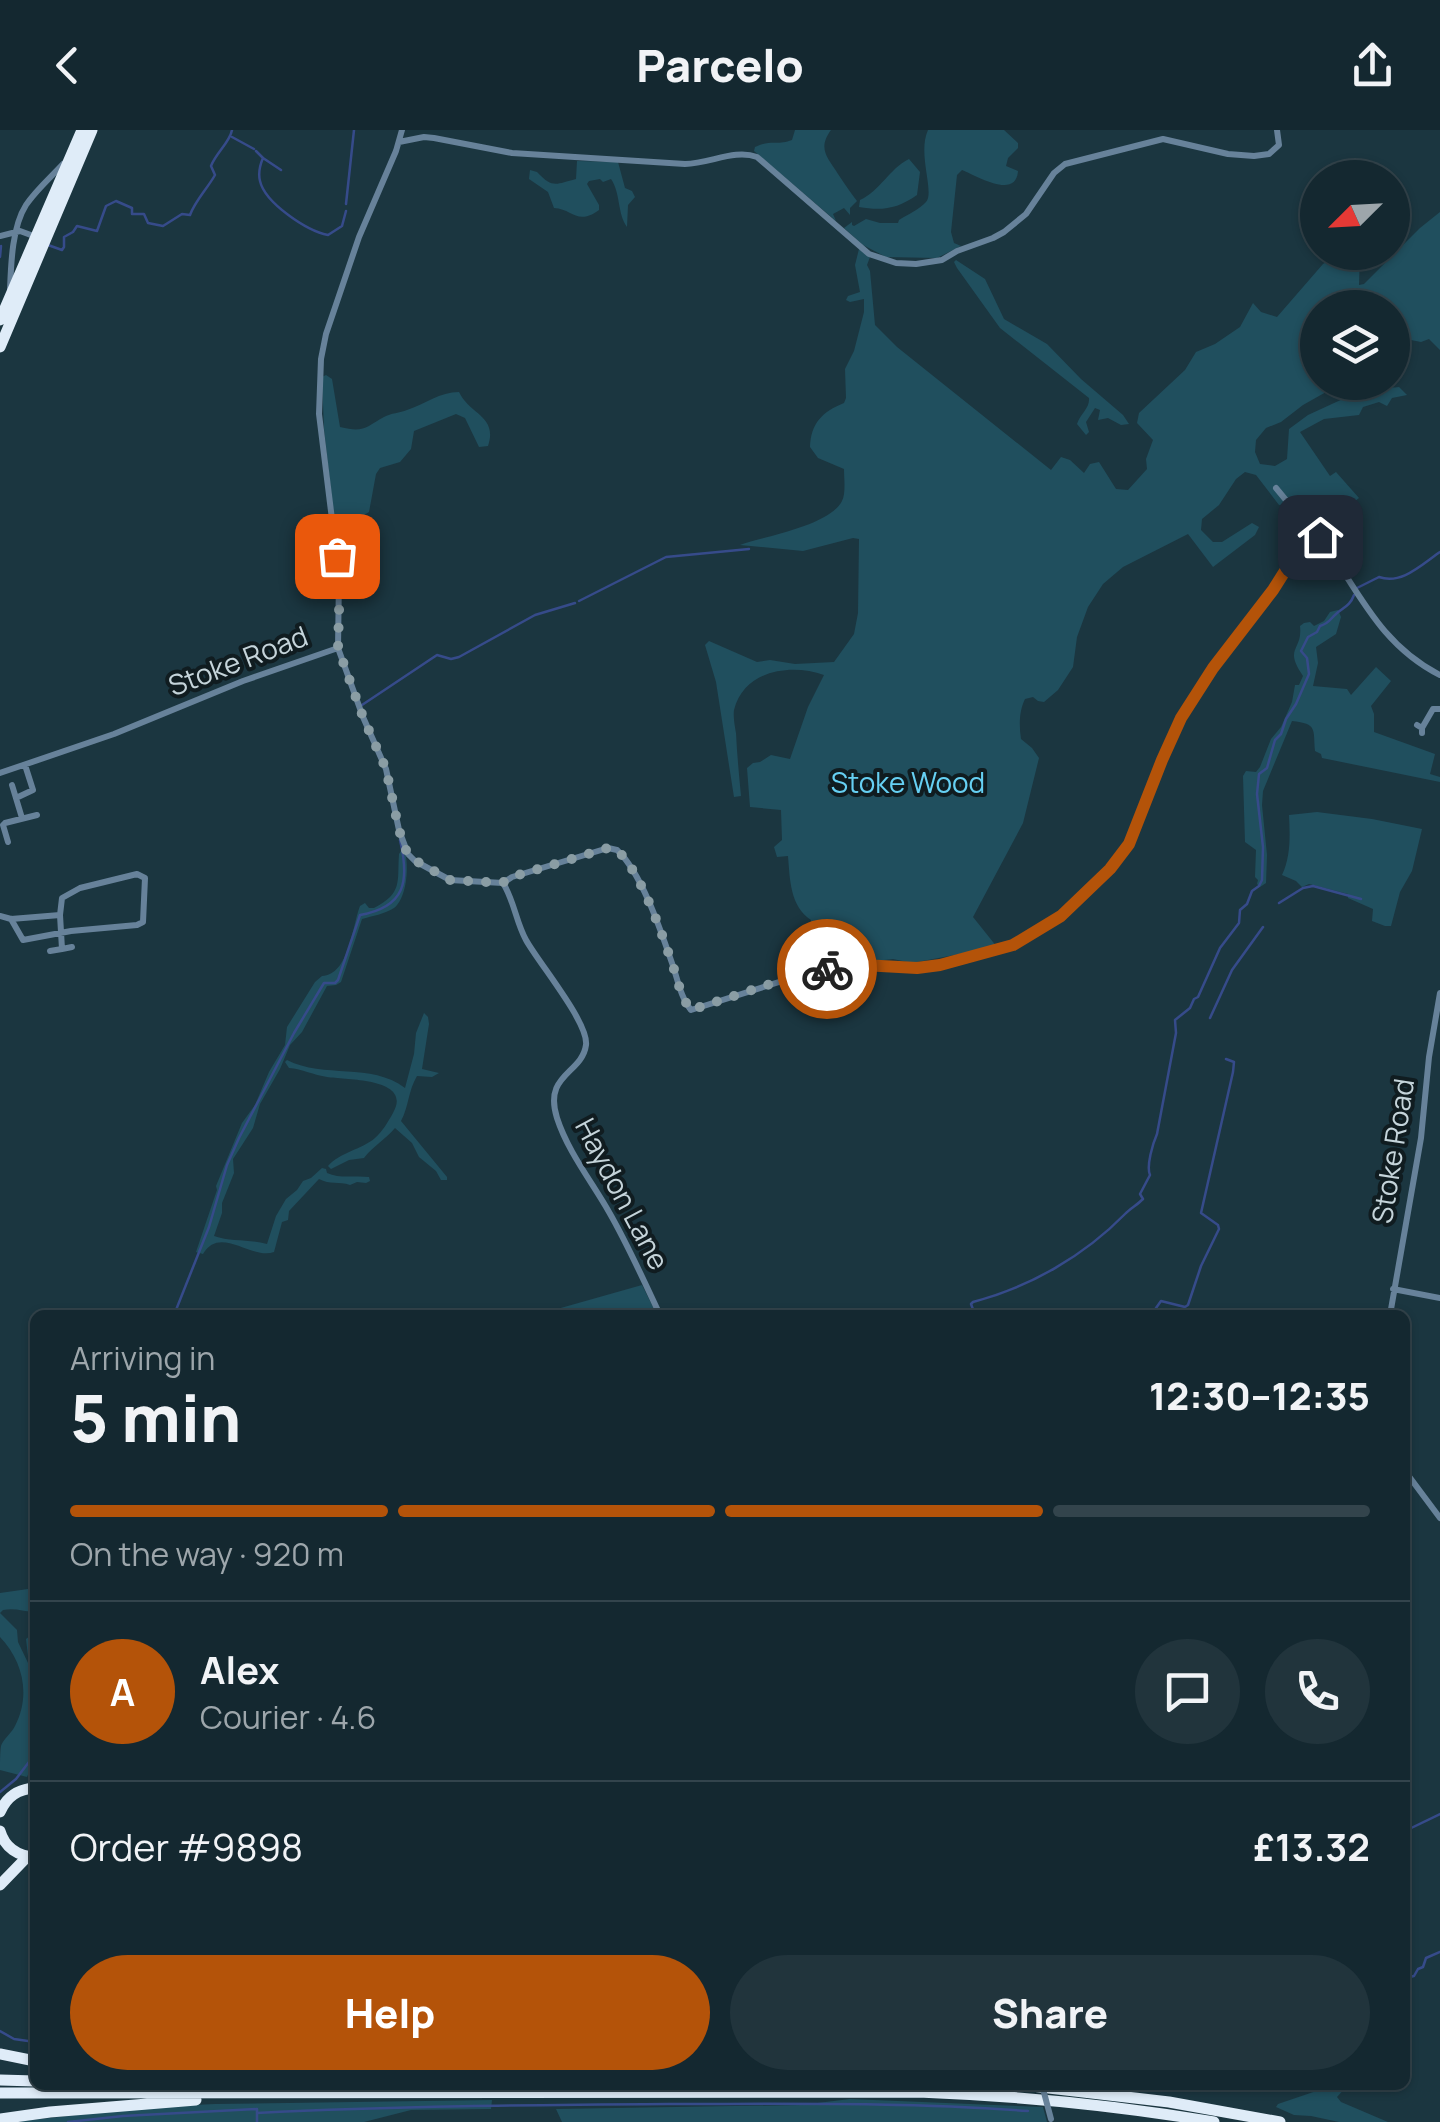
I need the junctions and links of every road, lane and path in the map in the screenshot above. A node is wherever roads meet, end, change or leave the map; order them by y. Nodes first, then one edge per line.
1 (82, 130) edge
2 (92, 130) edge
3 (402, 130) edge
4 (1277, 130) edge
5 (399, 142) junction
6 (69, 160) junction
7 (17, 232) junction
8 (0, 236) edge
9 (40, 238) junction
10 (10, 296) junction
11 (0, 320) edge
12 (0, 347) edge
13 (1276, 488) dead end
14 (1314, 534) junction
15 (338, 648) junction
16 (1440, 675) edge
17 (1440, 709) edge
18 (1420, 728) dead end
19 (25, 764) junction
20 (0, 773) edge
21 (12, 786) dead end
22 (16, 798) junction
23 (37, 815) dead end
24 (22, 818) junction
25 (8, 842) dead end
26 (502, 883) junction
27 (60, 915) junction
28 (0, 916) edge
29 (11, 919) junction
30 (60, 934) junction
31 (72, 947) dead end
32 (62, 949) junction
33 (50, 951) dead end
34 (1440, 993) edge
35 (1393, 1289) junction
36 (1440, 1298) edge
37 (658, 1310) edge
38 (1391, 1310) edge
39 (1410, 1478) edge
40 (1440, 1518) edge
41 (30, 1788) edge
42 (1, 1807) edge
43 (0, 1832) edge
44 (8, 1847) junction
45 (30, 1857) edge
46 (30, 1858) edge
47 (0, 1860) edge
48 (0, 1885) edge
49 (0, 2054) edge
50 (30, 2060) edge
51 (0, 2080) edge
52 (30, 2081) edge
53 (1043, 2090) edge
54 (1066, 2090) edge
55 (0, 2092) edge
56 (245, 2094) junction
57 (0, 2118) edge
58 (1051, 2120) edge
59 (1214, 2122) edge
60 (1280, 2122) edge

1 - 6 highway
2 - 9 highway
3 - 5 street
4 - 5 street
5 - 15 street
6 - 7 street
6 - 9 highway
7 - 8 street
7 - 9 street
7 - 10 street
9 - 10 highway
9 - 12 highway
10 - 11 highway
13 - 14 street
14 - 16 street
14 - 26 street, Stoke Road
15 - 19 street, Stoke Road
15 - 26 street, Stoke Road
17 - 18 street
19 - 20 street, Stoke Road
19 - 22 street
21 - 22 street
22 - 24 street
23 - 24 street
24 - 25 street
26 - 37 street, Haydon Lane
27 - 29 street
27 - 30 street
27 - 30 street
28 - 29 street
29 - 30 street
30 - 32 street
31 - 32 street
32 - 33 street
34 - 35 street, Stoke Road
35 - 36 street
35 - 38 street, Stoke Road
39 - 40 street
41 - 42 highway
43 - 44 highway
44 - 45 highway
44 - 47 highway
46 - 48 highway
49 - 50 highway
51 - 52 highway
53 - 58 street, bridge
54 - 60 highway
55 - 56 highway
56 - 57 highway
56 - 59 highway

